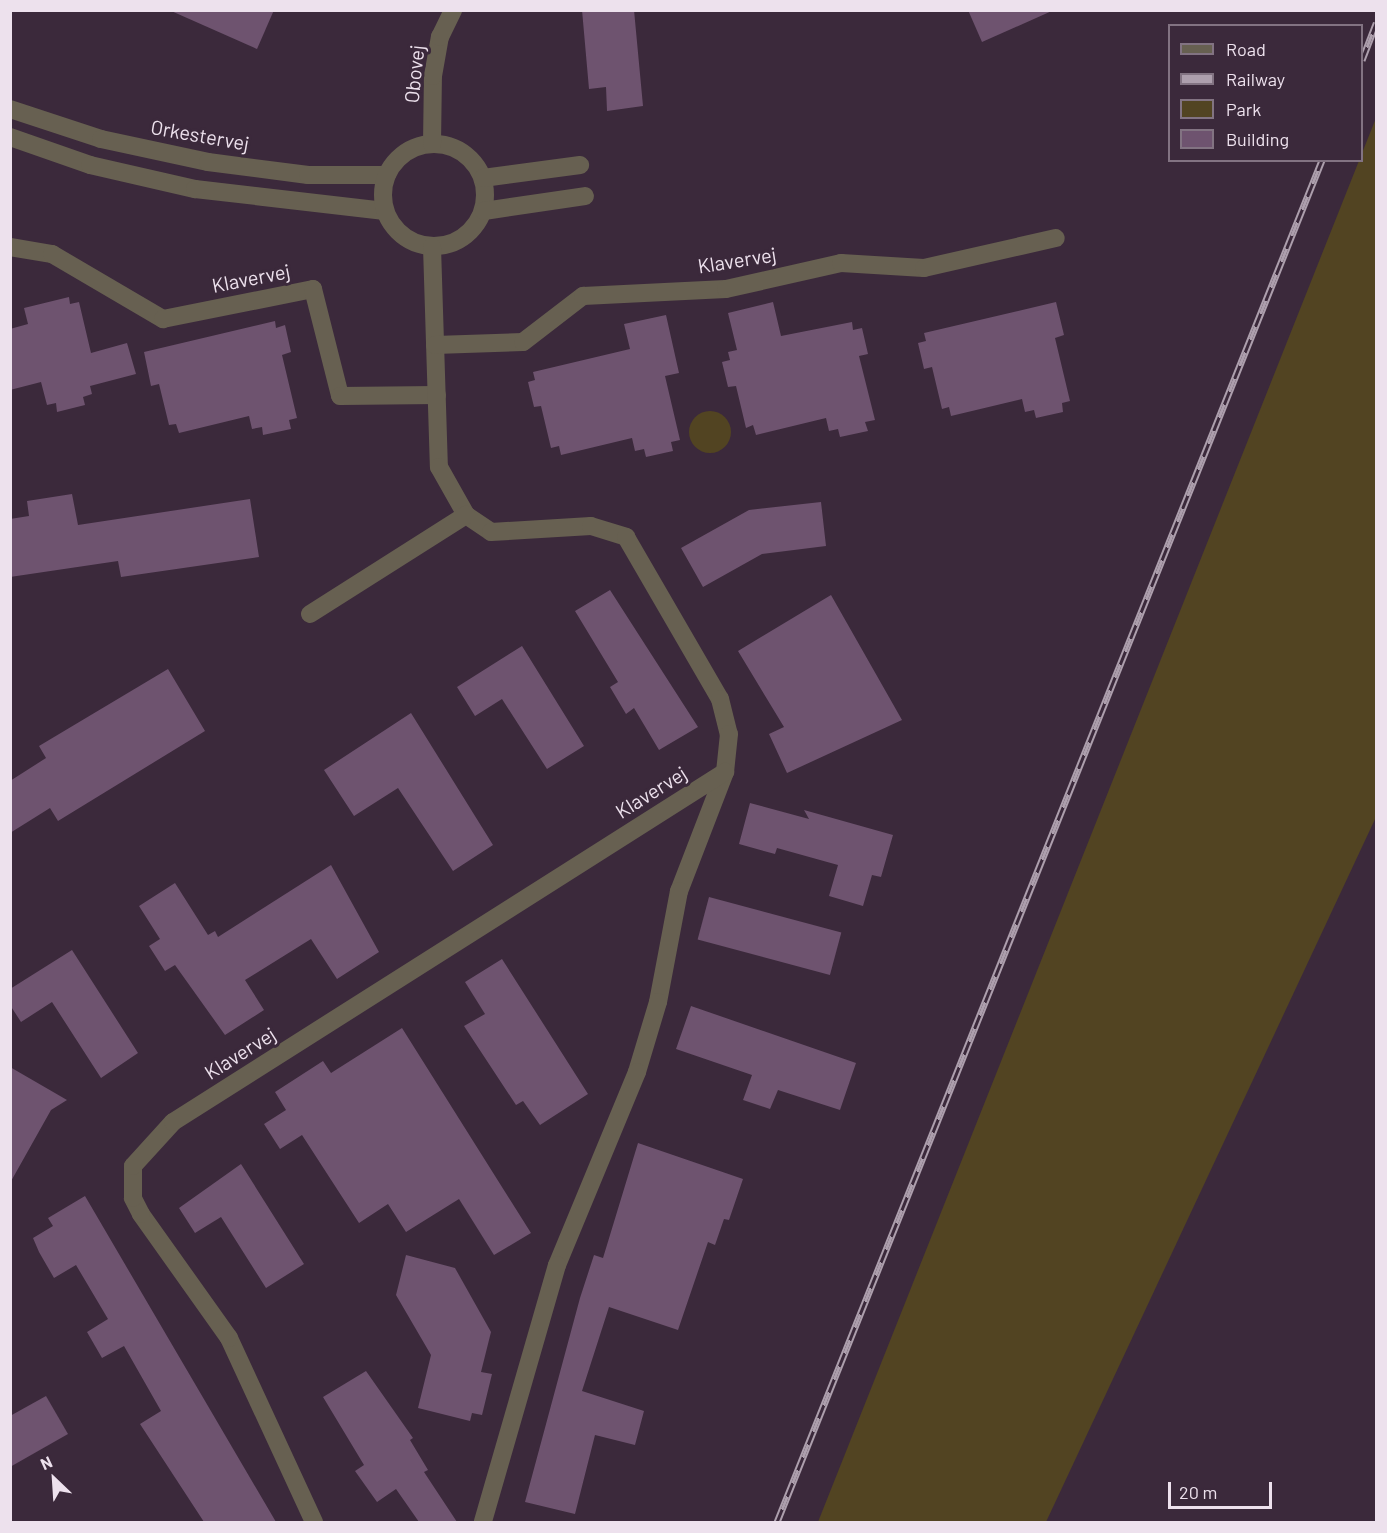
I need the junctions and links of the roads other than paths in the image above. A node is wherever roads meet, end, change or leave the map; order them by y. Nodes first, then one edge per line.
1 (453, 10) edge
2 (10, 109) edge
3 (10, 137) edge
4 (432, 144) junction
5 (580, 165) dead end
6 (387, 175) junction
7 (483, 178) junction
8 (585, 196) dead end
9 (385, 211) junction
10 (484, 211) junction
11 (1056, 238) dead end
12 (10, 247) edge
13 (432, 247) junction
14 (435, 345) junction
15 (437, 395) junction
16 (466, 515) junction
17 (310, 614) dead end
18 (725, 772) junction
19 (314, 1522) edge
20 (483, 1522) edge

1 - 4 street, Obovej
2 - 6 street, Orkestervej
3 - 9 street
4 - 6 street
4 - 7 street
5 - 7 street
6 - 9 street
7 - 10 street
8 - 10 street
9 - 13 street
10 - 13 street
11 - 14 street, Klavervej
12 - 15 street, Klavervej
13 - 14 street, Klavervej
14 - 15 street, Klavervej
15 - 16 street, Klavervej
16 - 17 street
16 - 18 street, Klavervej
18 - 19 street, Klavervej
18 - 20 street, Klavervej

